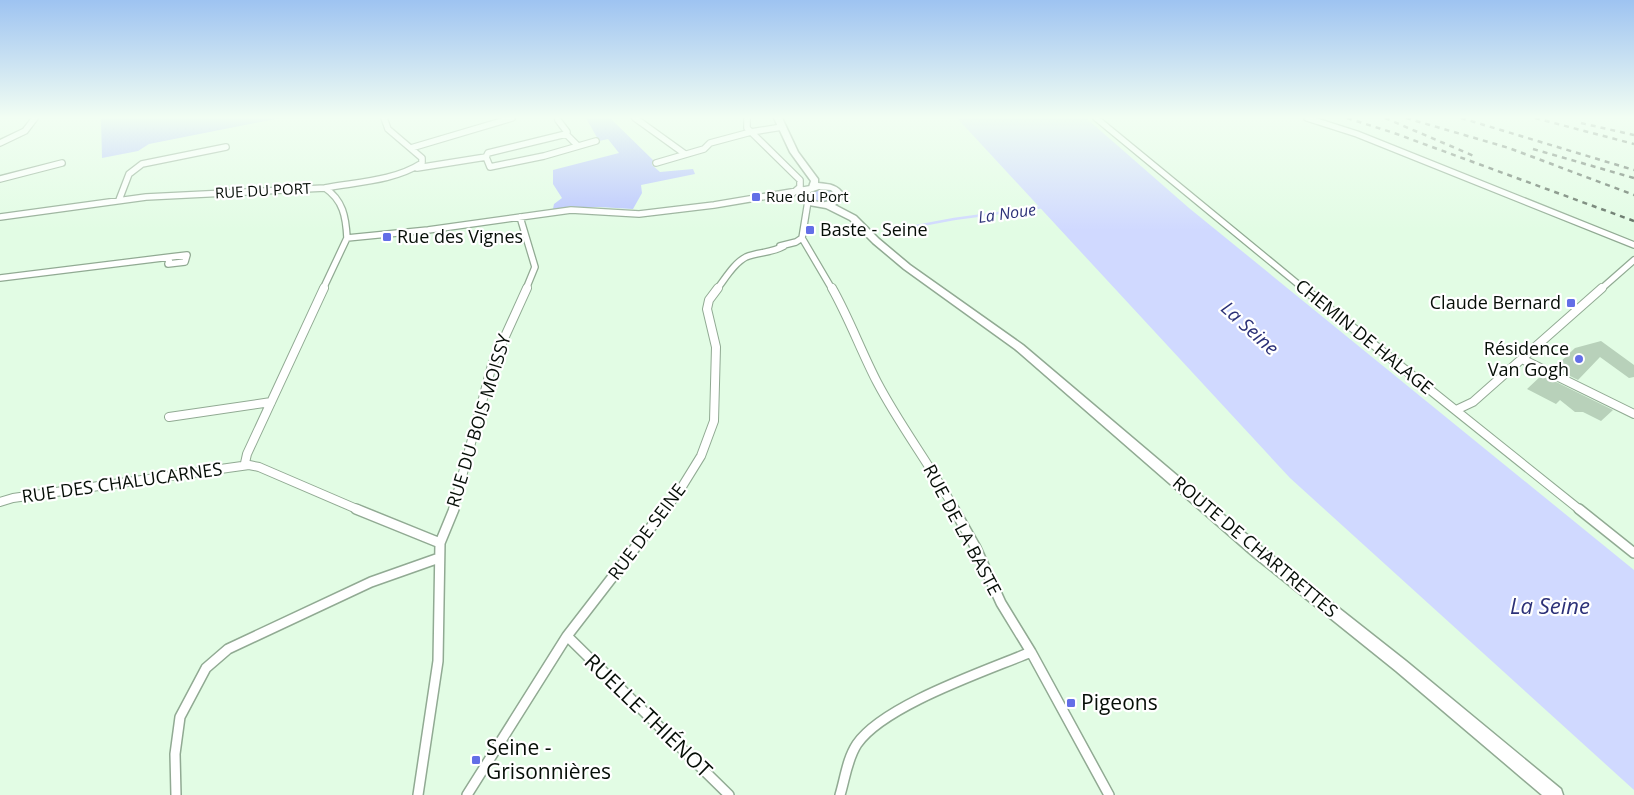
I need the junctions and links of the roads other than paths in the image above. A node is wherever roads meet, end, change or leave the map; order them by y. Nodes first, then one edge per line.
1 (186, 155) edge
2 (419, 155) edge
3 (547, 155) edge
4 (681, 155) edge
5 (775, 155) edge
6 (797, 155) edge
7 (804, 155) edge
8 (1141, 155) edge
9 (1410, 155) edge
10 (486, 157) joint
11 (62, 163) dead end
12 (656, 163) dead end
13 (417, 168) junction
14 (0, 179) edge
15 (828, 186) junction
16 (325, 188) junction
17 (808, 193) junction
18 (790, 194) junction
19 (119, 200) junction
20 (838, 201) junction
21 (823, 205) junction
22 (806, 211) junction
23 (0, 217) edge
24 (520, 217) junction
25 (347, 238) junction
26 (802, 238) junction
27 (1634, 245) edge
28 (170, 257) dead end
29 (1634, 260) edge
30 (0, 278) edge
31 (954, 300) junction
32 (1522, 359) junction
33 (271, 402) junction
34 (1456, 410) junction
35 (1634, 414) edge
36 (169, 417) dead end
37 (245, 463) junction
38 (0, 502) edge
39 (440, 543) junction
40 (1634, 553) edge
41 (439, 558) junction
42 (566, 636) junction
43 (1031, 652) junction
44 (176, 795) edge
45 (418, 795) edge
46 (467, 795) edge
47 (729, 795) edge
48 (840, 795) edge
49 (1109, 795) edge
50 (1555, 795) edge

1 - 19 street
2 - 13 street
3 - 10 street
4 - 12 street
5 - 18 street
6 - 17 main road
7 - 15 main road
8 - 34 street, CHEMIN DE HALAGE
9 - 27 street
10 - 13 street
11 - 14 street
13 - 16 street
15 - 17 main road
15 - 20 main road
16 - 19 street, RUE DU PORT
16 - 25 street, RUE DU PORT
17 - 18 street
17 - 21 main road, ROUTE DE CHARTRETTES
17 - 22 street
18 - 24 street
19 - 23 street, RUE DU PORT
20 - 21 main road
20 - 31 main road, ROUTE DE CHARTRETTES
21 - 22 street
21 - 31 main road, ROUTE DE CHARTRETTES
22 - 26 street
24 - 25 street
24 - 39 street, RUE DU BOIS MOISSY
25 - 33 street
26 - 42 street, RUE DE SEINE
26 - 43 street, RUE DE LA BASTE
28 - 30 street
29 - 32 street
31 - 50 main road, ROUTE DE CHARTRETTES
32 - 34 street
32 - 35 street
33 - 36 street
33 - 37 street
34 - 40 street, CHEMIN DE HALAGE
37 - 38 street, RUE DES CHALUCARNES
37 - 39 street
39 - 41 street, RUE DU BOIS MOISSY
41 - 44 street
41 - 45 street, RUE DU BOIS MOISSY
42 - 46 street, RUE DE SEINE
42 - 47 street, RUELLE THIÉNOT
43 - 48 street
43 - 49 street, RUE DE LA BASTE

